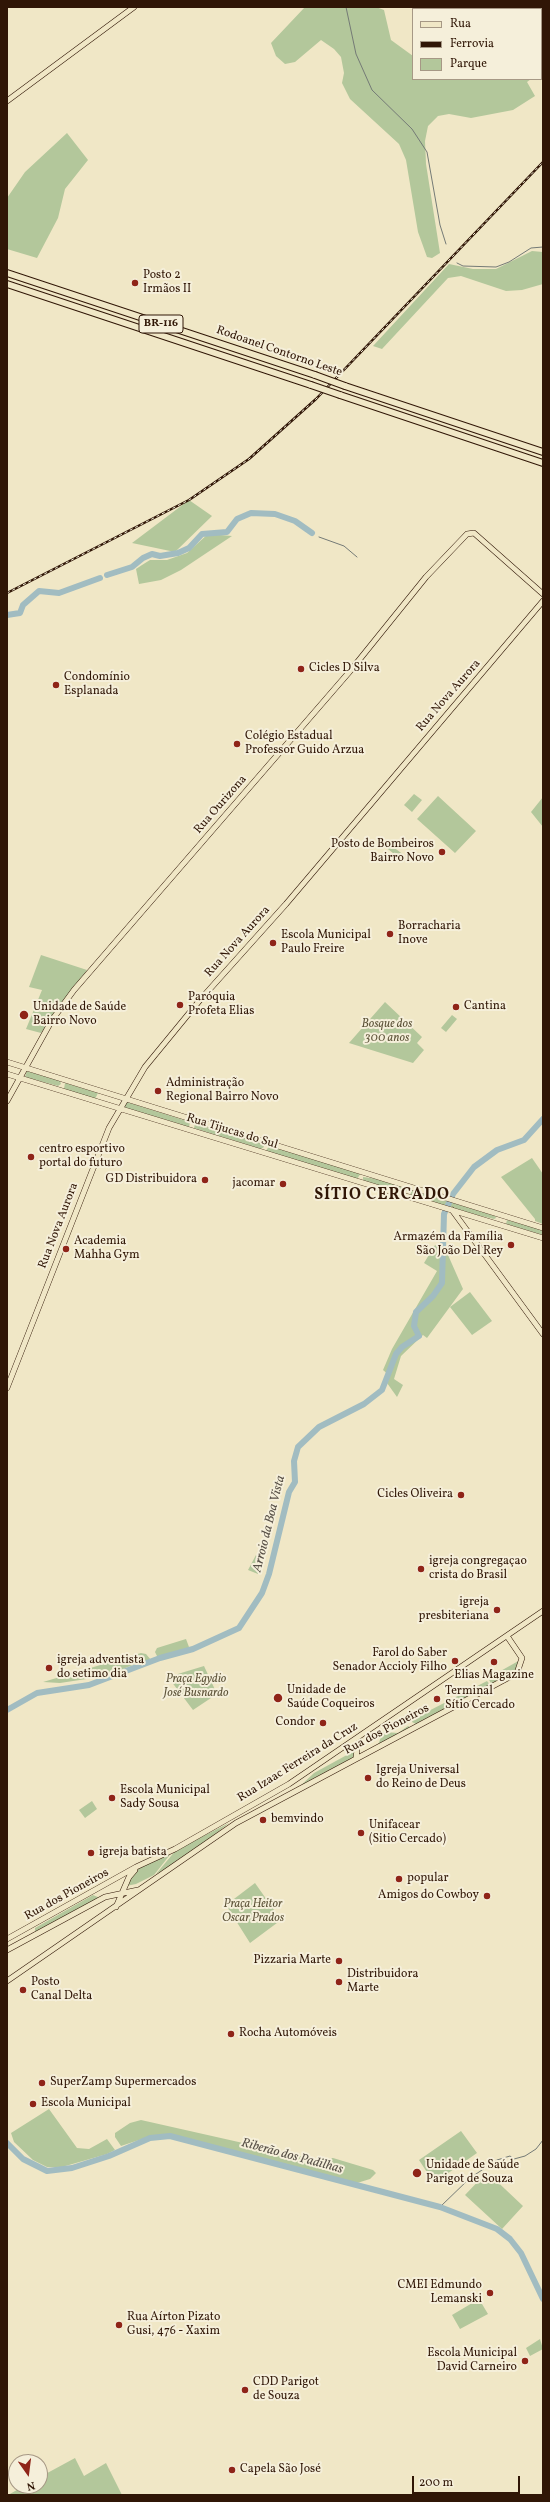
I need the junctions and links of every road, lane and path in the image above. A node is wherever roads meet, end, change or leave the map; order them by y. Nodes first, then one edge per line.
1 (134, 7) edge
2 (7, 101) edge
3 (7, 273) edge
4 (7, 284) edge
5 (543, 452) edge
6 (543, 462) edge
7 (543, 594) edge
8 (543, 601) edge
9 (7, 1062) edge
10 (24, 1068) junction
11 (7, 1074) edge
12 (18, 1077) junction
13 (61, 1080) junction
14 (58, 1089) junction
15 (104, 1092) junction
16 (125, 1099) junction
17 (7, 1101) edge
18 (100, 1102) junction
19 (120, 1107) junction
20 (197, 1121) junction
21 (193, 1131) junction
22 (264, 1141) junction
23 (261, 1152) junction
24 (365, 1172) junction
25 (361, 1183) junction
26 (407, 1186) junction
27 (403, 1195) junction
28 (451, 1209) junction
29 (497, 1214) junction
30 (475, 1217) junction
31 (508, 1217) junction
32 (495, 1223) junction
33 (505, 1226) junction
34 (465, 1227) junction
35 (543, 1228) edge
36 (543, 1238) edge
37 (543, 1334) edge
38 (7, 1388) edge
39 (543, 1611) edge
40 (507, 1636) junction
41 (348, 1745) junction
42 (356, 1758) junction
43 (267, 1806) joint
44 (136, 1867) junction
45 (141, 1890) junction
46 (122, 1893) junction
47 (105, 1897) junction
48 (115, 1908) junction
49 (33, 1925) junction
50 (25, 1930) junction
51 (33, 1935) junction
52 (7, 1939) edge
53 (25, 1940) junction
54 (7, 1950) edge
55 (7, 1981) edge

1 - 2 main road
3 - 5 highway, Rodoanel Contorno Leste / BR-116, bridge
4 - 6 highway, Rodoanel Contorno Leste / BR-116, bridge
7 - 10 main road, Rua Ourizona
8 - 16 main road, Rua Nova Aurora
9 - 10 main road, Rua Tijucas do Sul
10 - 12 main road, Rua Ourizona
10 - 13 main road, Rua Tijucas do Sul
11 - 12 main road, Rua Tijucas do Sul
12 - 14 main road, Rua Tijucas do Sul
12 - 17 main road, Rua Ourizona
13 - 14 main road
13 - 15 main road, Rua Tijucas do Sul
14 - 18 main road, Rua Tijucas do Sul
15 - 16 main road, Rua Tijucas do Sul
15 - 18 main road
16 - 19 main road, Rua Nova Aurora
16 - 20 main road, Rua Tijucas do Sul
18 - 19 main road, Rua Tijucas do Sul
19 - 21 main road, Rua Tijucas do Sul
19 - 38 main road, Rua Nova Aurora
20 - 21 main road
20 - 22 main road, Rua Tijucas do Sul
21 - 23 main road, Rua Tijucas do Sul
22 - 23 main road
22 - 24 main road, Rua Tijucas do Sul
23 - 25 main road, Rua Tijucas do Sul
24 - 25 main road
24 - 26 main road, Rua Tijucas do Sul
25 - 27 main road, Rua Tijucas do Sul
26 - 27 main road
26 - 29 main road, Rua Tijucas do Sul
27 - 28 main road, Rua Tijucas do Sul
28 - 30 main road, Rua Tijucas do Sul
28 - 34 main road
29 - 31 main road, Rua Tijucas do Sul
29 - 32 main road
30 - 32 main road, Rua Tijucas do Sul
30 - 34 main road
31 - 33 main road
31 - 35 main road, Rua Tijucas do Sul
32 - 33 main road, Rua Tijucas do Sul
33 - 36 main road, Rua Tijucas do Sul
34 - 37 main road
39 - 40 main road, Rua Izaac Ferreira da Cruz
40 - 41 main road, Rua Izaac Ferreira da Cruz
40 - 42 main road, Rua dos Pioneiros
41 - 42 main road
41 - 44 main road, Rua Izaac Ferreira da Cruz
42 - 43 main road, Rua dos Pioneiros
43 - 45 main road, Rua Izaac Ferreira da Cruz
44 - 46 main road
44 - 49 main road, Rua dos Pioneiros
45 - 46 main road, Rua dos Pioneiros
45 - 48 main road, Rua Izaac Ferreira da Cruz
46 - 47 main road, Rua dos Pioneiros
46 - 48 main road
47 - 48 main road
47 - 51 main road, Rua dos Pioneiros
48 - 55 main road, Rua Izaac Ferreira da Cruz
49 - 50 main road, Rua dos Pioneiros
49 - 51 main road
50 - 52 main road, Rua dos Pioneiros
50 - 53 main road
51 - 53 main road, Rua dos Pioneiros
53 - 54 main road, Rua dos Pioneiros

